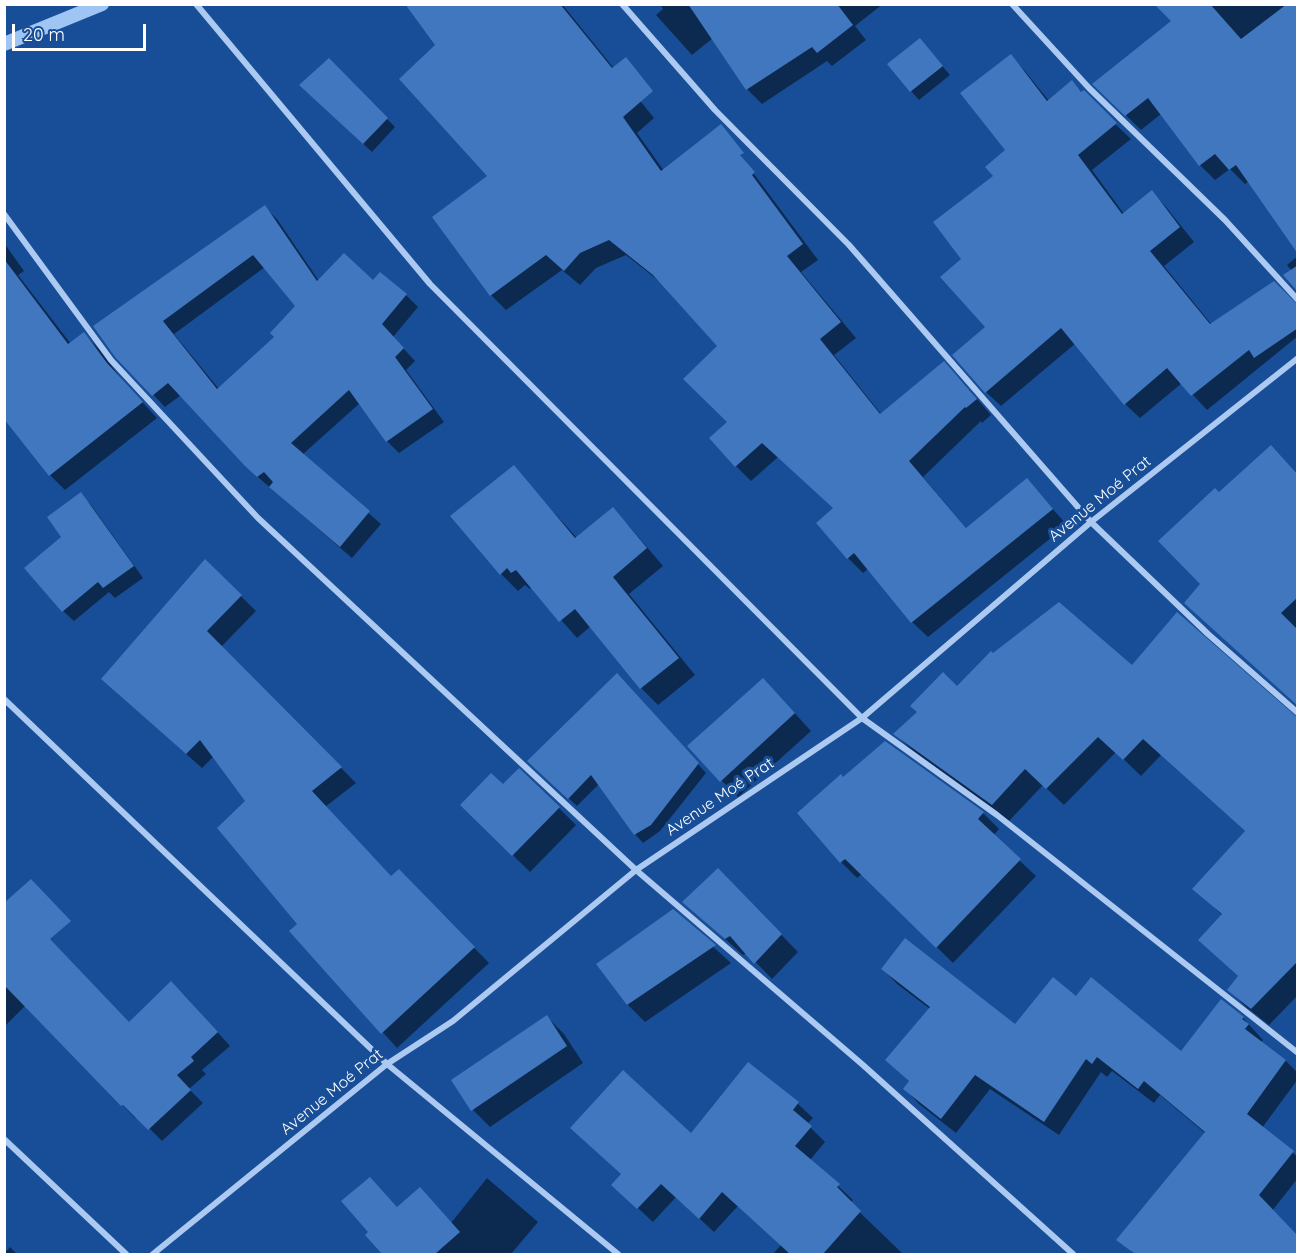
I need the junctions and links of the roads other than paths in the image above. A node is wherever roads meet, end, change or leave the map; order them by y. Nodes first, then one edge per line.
1 (196, 4) edge
2 (622, 4) edge
3 (1012, 4) edge
4 (4, 214) edge
5 (1298, 300) edge
6 (1298, 358) edge
7 (1091, 522) junction
8 (4, 699) edge
9 (1298, 713) edge
10 (862, 718) junction
11 (636, 870) junction
12 (1298, 1053) edge
13 (387, 1064) junction
14 (4, 1139) edge
15 (126, 1254) edge
16 (153, 1254) edge
17 (618, 1254) edge
18 (1073, 1254) edge

1 - 10 street
2 - 7 street
3 - 5 street
4 - 11 street
6 - 7 street, Avenue Moé Prat
7 - 9 street
7 - 10 street, Avenue Moé Prat
8 - 13 street
10 - 11 street, Avenue Moé Prat
10 - 12 street
11 - 13 street, Avenue Moé Prat
11 - 18 street
13 - 16 street, Avenue Moé Prat
13 - 17 street
14 - 15 street

